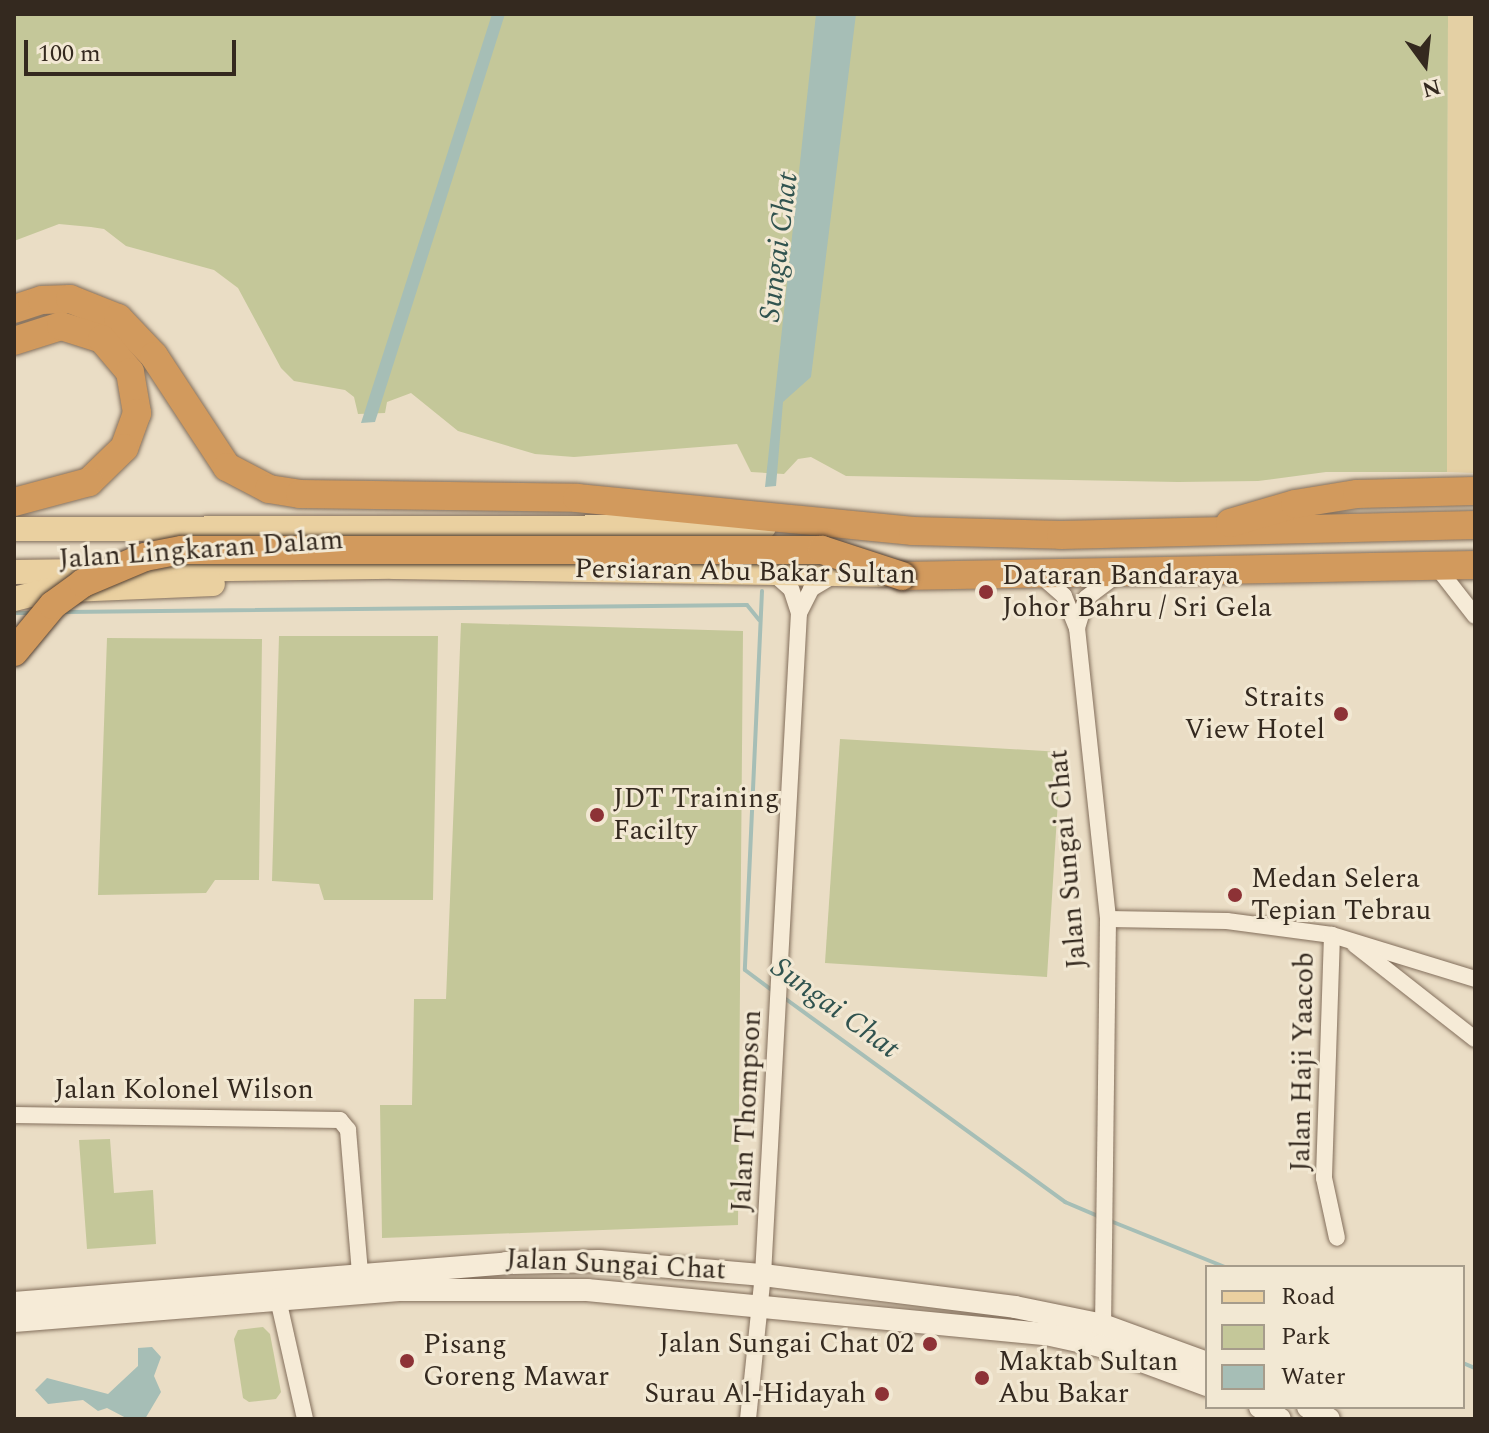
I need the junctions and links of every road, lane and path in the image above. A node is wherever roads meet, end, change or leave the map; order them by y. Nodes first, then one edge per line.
1 (14, 309) edge
2 (14, 341) edge
3 (1475, 491) edge
4 (14, 502) edge
5 (1475, 525) edge
6 (853, 528) junction
7 (14, 529) edge
8 (1207, 532) junction
9 (1475, 565) edge
10 (1436, 566) junction
11 (394, 567) junction
12 (1129, 568) junction
13 (1032, 570) junction
14 (14, 572) edge
15 (773, 573) junction
16 (837, 574) junction
17 (902, 576) junction
18 (14, 599) edge
19 (799, 613) junction
20 (1475, 616) edge
21 (1077, 628) junction
22 (14, 652) edge
23 (1108, 919) junction
24 (1340, 937) junction
25 (1475, 979) edge
26 (1475, 1039) edge
27 (14, 1115) edge
28 (1337, 1238) dead end
29 (360, 1274) junction
30 (763, 1275) junction
31 (278, 1299) junction
32 (14, 1303) edge
33 (761, 1303) junction
34 (14, 1321) edge
35 (1103, 1325) junction
36 (1205, 1362) edge
37 (1205, 1384) edge
38 (1312, 1409) edge
39 (305, 1419) edge
40 (748, 1419) edge
41 (1329, 1419) edge

1 - 6 highway
2 - 4 highway
3 - 8 highway
5 - 8 highway, Persiaran Abu Bakar Sultan
6 - 7 main road, Persiaran Abu Bakar Sultan
6 - 8 highway, Persiaran Abu Bakar Sultan
9 - 10 highway, Persiaran Abu Bakar Sultan
10 - 12 highway, Persiaran Abu Bakar Sultan
10 - 20 street
11 - 14 main road, Persiaran Abu Bakar Sultan
11 - 15 main road, Persiaran Abu Bakar Sultan
11 - 18 main road, Jalan Lingkaran Dalam
12 - 13 highway, Persiaran Abu Bakar Sultan
12 - 21 street
13 - 17 highway, Persiaran Abu Bakar Sultan
13 - 21 street, Jalan Sungai Chat
15 - 16 main road, Persiaran Abu Bakar Sultan
15 - 19 street
16 - 17 main road, Persiaran Abu Bakar Sultan
16 - 19 street
17 - 22 highway, bridge
19 - 30 street, Jalan Thompson
21 - 23 street, Jalan Sungai Chat
23 - 24 street
23 - 35 street, Jalan Sungai Chat
24 - 25 street
24 - 26 street
24 - 28 street, Jalan Haji Yaacob
27 - 29 street, Jalan Kolonel Wilson
29 - 30 main road, Jalan Sungai Chat
29 - 32 main road, Jalan Sungai Chat
30 - 33 street, Jalan Thompson
30 - 35 main road, Jalan Sungai Chat
31 - 33 main road, Jalan Sungai Chat
31 - 34 main road, Jalan Sungai Chat
31 - 39 street
33 - 37 main road, Jalan Sungai Chat
33 - 40 street, Jalan Thompson
35 - 36 main road, Jalan Sungai Chat
38 - 41 main road

